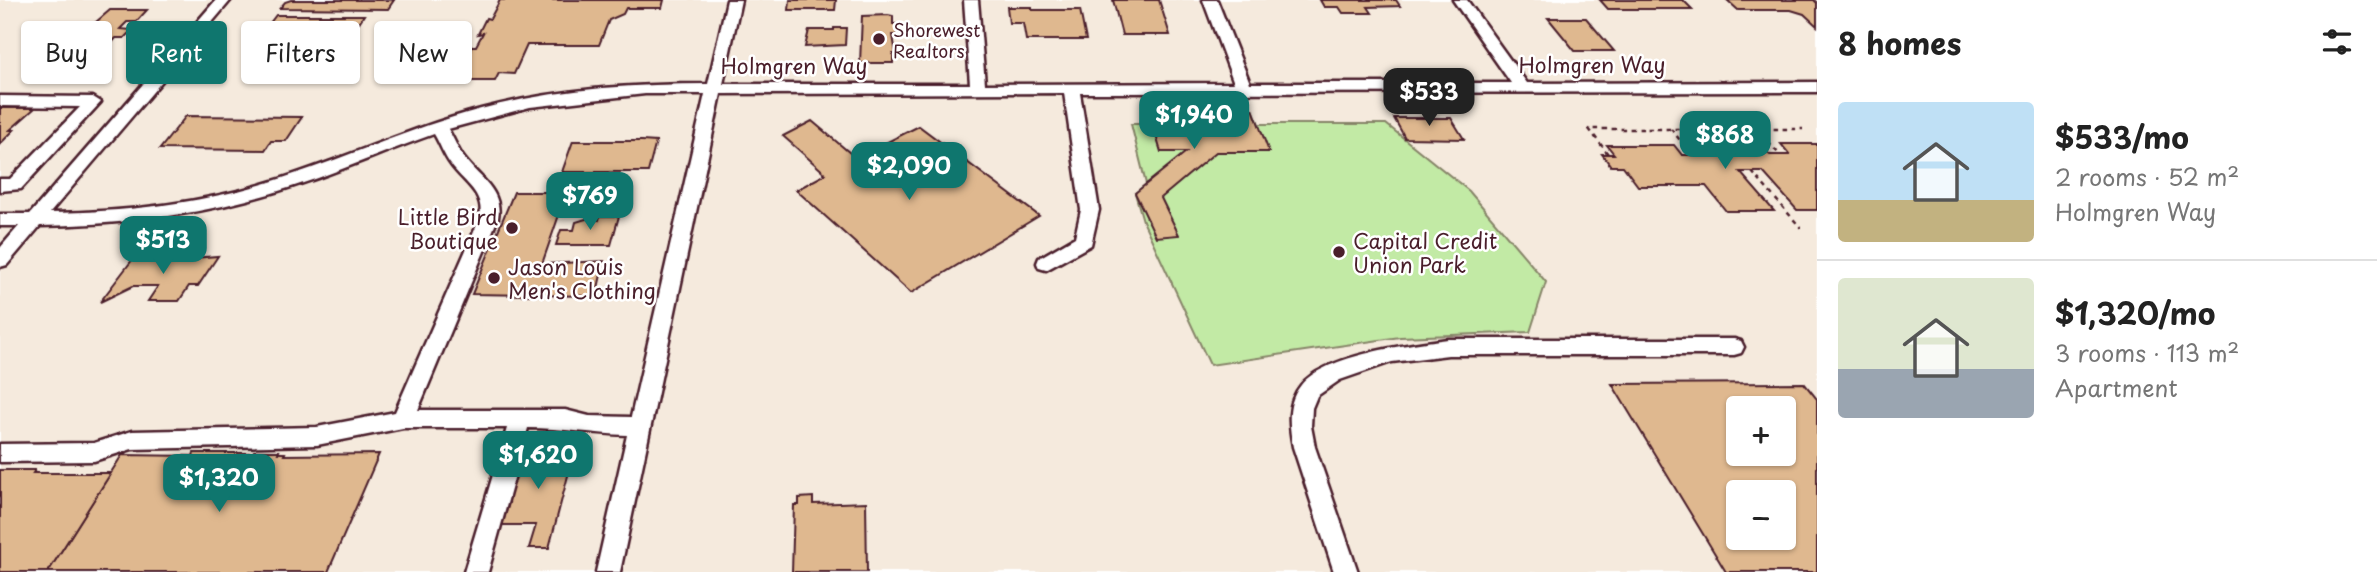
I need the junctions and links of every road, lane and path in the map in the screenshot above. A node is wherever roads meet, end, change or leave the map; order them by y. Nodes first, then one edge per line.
1 (224, 0) edge
2 (734, 0) edge
3 (971, 0) edge
4 (1210, 0) edge
5 (1461, 0) edge
6 (1522, 87) junction
7 (1817, 87) edge
8 (715, 88) junction
9 (978, 88) junction
10 (1071, 88) junction
11 (1244, 88) junction
12 (0, 101) edge
13 (1702, 116) dead end
14 (439, 127) junction
15 (1671, 129) junction
16 (1696, 129) junction
17 (1714, 129) junction
18 (1731, 129) junction
19 (1756, 129) junction
20 (1803, 129) dead end
21 (1608, 154) dead end
22 (1692, 155) dead end
23 (1780, 155) dead end
24 (1752, 172) dead end
25 (0, 185) edge
26 (0, 220) edge
27 (35, 220) junction
28 (1801, 228) dead end
29 (0, 260) edge
30 (1046, 262) dead end
31 (1734, 347) dead end
32 (403, 419) junction
33 (520, 419) junction
34 (640, 426) junction
35 (0, 453) edge
36 (476, 572) edge
37 (608, 572) edge
38 (1346, 572) edge

1 - 27 street
2 - 8 street
3 - 9 street
4 - 11 street
5 - 6 street
6 - 7 street, Holmgren Way
6 - 11 street, Holmgren Way
8 - 9 street, Holmgren Way
8 - 14 street, Holmgren Way
8 - 34 street
9 - 10 street, Holmgren Way
10 - 11 street, Holmgren Way
10 - 30 street
12 - 25 street
13 - 17 path
14 - 27 street, Holmgren Way
14 - 32 street
15 - 16 path
15 - 21 path
15 - 22 path
16 - 17 path
16 - 18 path
17 - 18 path
18 - 19 path
19 - 20 path
19 - 23 path
24 - 28 path
26 - 27 street, Holmgren Way
27 - 29 street
31 - 38 street
32 - 33 street
32 - 35 street
33 - 34 street
33 - 36 street
34 - 37 street

